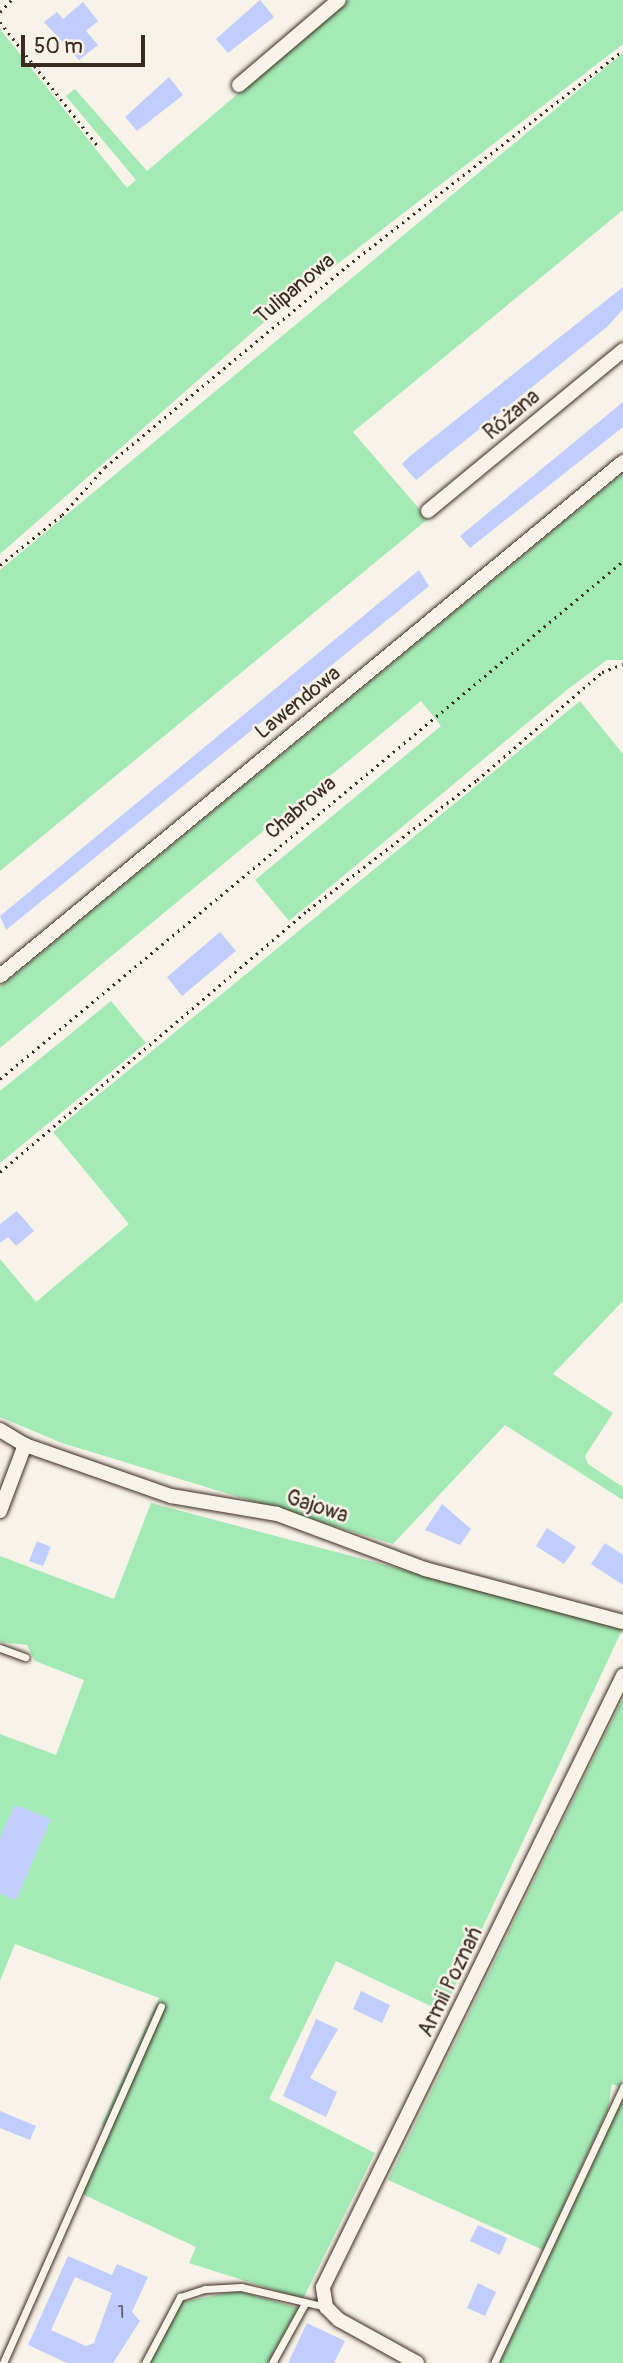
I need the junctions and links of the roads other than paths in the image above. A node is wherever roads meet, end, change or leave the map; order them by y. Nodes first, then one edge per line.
1 (339, 0) edge
2 (239, 85) dead end
3 (623, 350) edge
4 (623, 463) edge
5 (428, 511) dead end
6 (0, 976) edge
7 (0, 1430) edge
8 (25, 1445) junction
9 (0, 1511) edge
10 (623, 1622) edge
11 (0, 1648) edge
12 (25, 1657) dead end
13 (623, 1676) edge
14 (161, 2006) dead end
15 (623, 2087) edge
16 (304, 2305) junction
17 (326, 2307) junction
18 (3, 2363) edge
19 (145, 2363) edge
20 (272, 2363) edge
21 (417, 2363) edge
22 (494, 2363) edge

1 - 2 street
3 - 5 street, Różana
4 - 6 street, Lawendowa
7 - 8 street, Gajowa
8 - 9 street
8 - 10 street, Gajowa
11 - 12 lane
13 - 17 street, Armii Poznań
14 - 18 lane
15 - 22 lane
16 - 17 lane
16 - 19 lane
16 - 20 lane
17 - 21 street

